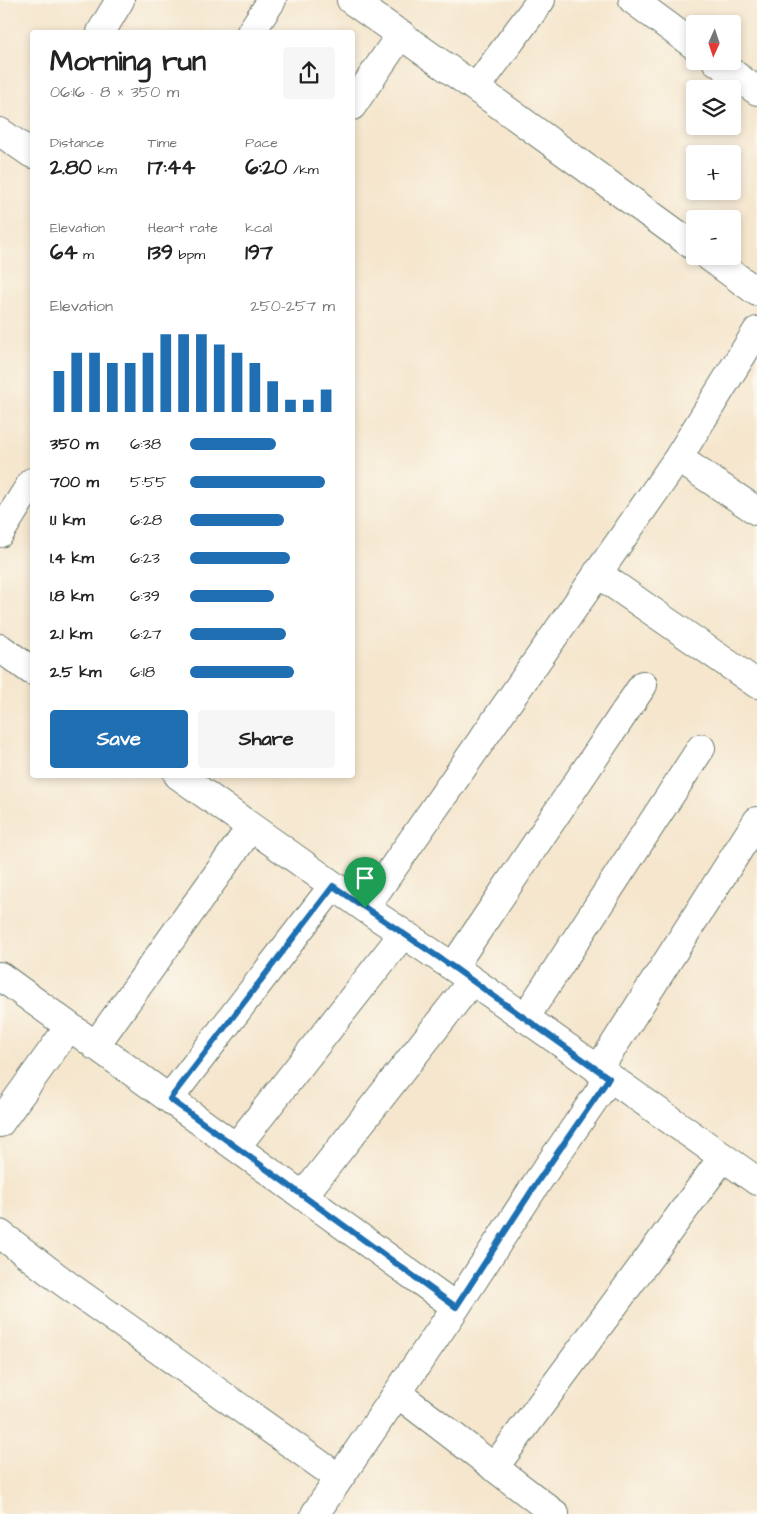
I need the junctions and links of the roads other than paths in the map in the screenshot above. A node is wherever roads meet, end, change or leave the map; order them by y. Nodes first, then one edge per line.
1 (120, 0) edge
2 (272, 0) edge
3 (351, 0) edge
4 (541, 0) edge
5 (633, 0) edge
6 (102, 30) edge
7 (252, 30) edge
8 (401, 34) junction
9 (686, 39) edge
10 (728, 70) edge
11 (476, 88) junction
12 (757, 92) edge
13 (355, 102) edge
14 (0, 132) edge
15 (30, 152) edge
16 (686, 240) edge
17 (720, 265) edge
18 (757, 292) edge
19 (757, 331) edge
20 (678, 458) junction
21 (30, 485) edge
22 (757, 511) edge
23 (0, 533) edge
24 (597, 573) junction
25 (0, 648) edge
26 (30, 670) edge
27 (757, 684) edge
28 (643, 685) dead end
29 (701, 748) dead end
30 (182, 778) edge
31 (757, 821) edge
32 (251, 827) junction
33 (333, 886) junction
34 (365, 908) junction
35 (403, 934) junction
36 (463, 974) junction
37 (0, 976) edge
38 (526, 1018) junction
39 (69, 1027) junction
40 (95, 1046) junction
41 (604, 1074) junction
42 (170, 1099) junction
43 (0, 1123) edge
44 (236, 1147) junction
45 (722, 1157) junction
46 (757, 1181) edge
47 (303, 1196) junction
48 (0, 1234) edge
49 (456, 1307) junction
50 (396, 1393) junction
51 (494, 1468) junction
52 (339, 1478) junction
53 (315, 1514) edge
54 (555, 1514) edge

1 - 6 street
2 - 7 street
3 - 8 street
4 - 11 street
5 - 9 street
8 - 11 street
8 - 13 street
10 - 12 street
11 - 16 street
14 - 15 street
17 - 18 street
19 - 20 street
20 - 22 street
20 - 24 street
21 - 23 street
24 - 27 street
24 - 34 street
25 - 26 street
28 - 36 street
29 - 38 street
30 - 32 street
31 - 41 street
32 - 33 street
32 - 40 street
33 - 34 street
33 - 42 street
34 - 35 street
35 - 36 street
35 - 44 street
36 - 38 street
36 - 47 street
37 - 39 street
38 - 41 street
39 - 40 street
39 - 43 street
40 - 42 street
41 - 45 street
41 - 49 street
42 - 44 street
44 - 47 street
45 - 46 street
45 - 51 street
47 - 49 street
48 - 52 street
49 - 50 street
50 - 51 street
50 - 52 street
51 - 54 street
52 - 53 street

